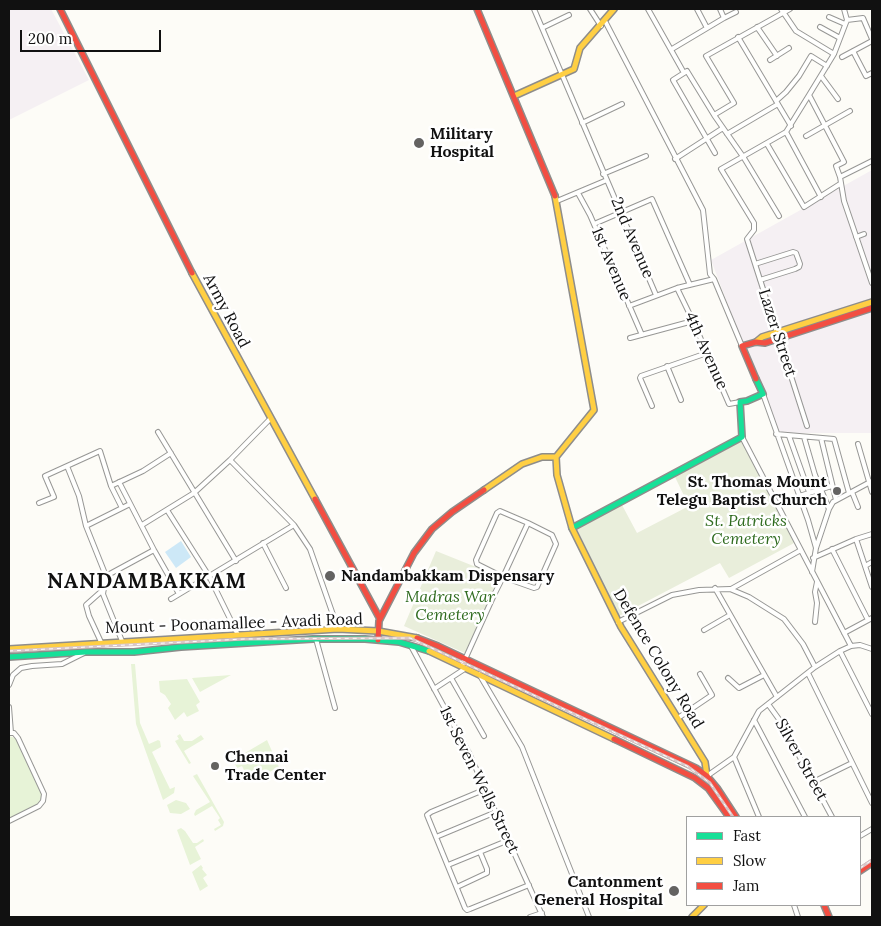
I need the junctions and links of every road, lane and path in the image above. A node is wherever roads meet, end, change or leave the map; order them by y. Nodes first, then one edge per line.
1 (60, 9) edge
2 (477, 9) edge
3 (534, 9) edge
4 (590, 9) edge
5 (614, 9) edge
6 (648, 9) edge
7 (697, 9) edge
8 (720, 9) edge
9 (790, 9) edge
10 (844, 9) edge
11 (782, 10) edge
12 (736, 12) dead end
13 (569, 15) dead end
14 (829, 17) dead end
15 (724, 18) junction
16 (605, 21) junction
17 (846, 22) junction
18 (601, 26) junction
19 (757, 26) junction
20 (820, 27) dead end
21 (542, 28) junction
22 (707, 28) junction
23 (738, 37) junction
24 (840, 38) junction
25 (872, 40) edge
26 (789, 48) dead end
27 (672, 49) junction
28 (853, 51) junction
29 (834, 54) junction
30 (777, 56) junction
31 (842, 57) dead end
32 (770, 60) dead end
33 (827, 66) junction
34 (684, 73) junction
35 (872, 73) edge
36 (561, 76) junction
37 (821, 76) junction
38 (809, 95) junction
39 (514, 96) junction
40 (838, 99) dead end
41 (777, 102) junction
42 (622, 104) dead end
43 (850, 111) dead end
44 (714, 115) junction
45 (582, 123) junction
46 (825, 125) junction
47 (791, 126) junction
48 (723, 128) junction
49 (786, 132) junction
50 (727, 134) junction
51 (806, 136) dead end
52 (706, 139) junction
53 (767, 144) junction
54 (715, 152) dead end
55 (646, 156) dead end
56 (744, 158) junction
57 (675, 159) junction
58 (872, 161) edge
59 (603, 174) junction
60 (840, 177) junction
61 (607, 180) junction
62 (840, 184) junction
63 (578, 193) junction
64 (821, 197) junction
65 (557, 201) junction
66 (621, 213) junction
67 (779, 216) dead end
68 (594, 224) junction
69 (864, 234) dead end
70 (856, 237) junction
71 (755, 264) junction
72 (714, 279) junction
73 (760, 280) junction
74 (872, 283) edge
75 (690, 285) junction
76 (677, 288) junction
77 (656, 295) junction
78 (872, 302) edge
79 (629, 306) junction
80 (872, 308) edge
81 (693, 321) junction
82 (777, 332) junction
83 (642, 335) junction
84 (630, 338) dead end
85 (779, 338) junction
86 (756, 342) junction
87 (742, 346) junction
88 (707, 353) junction
89 (668, 366) junction
90 (763, 394) junction
91 (681, 400) dead end
92 (740, 402) junction
93 (652, 406) dead end
94 (271, 418) junction
95 (807, 426) dead end
96 (158, 432) dead end
97 (776, 434) junction
98 (789, 436) junction
99 (742, 437) junction
100 (804, 437) junction
101 (821, 438) junction
102 (858, 444) dead end
103 (171, 453) junction
104 (556, 457) junction
105 (230, 460) junction
106 (67, 466) junction
107 (119, 482) junction
108 (871, 483) edge
109 (111, 486) junction
110 (832, 486) junction
111 (820, 489) junction
112 (809, 492) junction
113 (872, 492) edge
114 (194, 493) junction
115 (851, 493) junction
116 (799, 496) junction
117 (836, 500) junction
118 (39, 503) dead end
119 (130, 504) junction
120 (858, 507) dead end
121 (122, 508) junction
122 (829, 509) junction
123 (167, 510) junction
124 (528, 523) junction
125 (294, 525) junction
126 (86, 526) junction
127 (142, 526) junction
128 (572, 528) junction
129 (872, 534) edge
130 (562, 536) dead end
131 (856, 539) junction
132 (555, 540) junction
133 (264, 543) junction
134 (816, 548) junction
135 (832, 549) junction
136 (154, 550) junction
137 (801, 550) junction
138 (813, 558) junction
139 (236, 560) junction
140 (872, 562) edge
141 (865, 566) junction
142 (812, 572) junction
143 (106, 576) junction
144 (209, 576) junction
145 (503, 577) junction
146 (817, 581) junction
147 (872, 587) edge
148 (104, 588) junction
149 (286, 588) dead end
150 (714, 588) junction
151 (730, 589) junction
152 (179, 594) junction
153 (171, 599) dead end
154 (730, 615) junction
155 (380, 619) junction
156 (870, 619) edge
157 (618, 622) junction
158 (815, 622) dead end
159 (338, 629) junction
160 (704, 630) dead end
161 (301, 631) junction
162 (378, 631) junction
163 (844, 632) junction
164 (238, 635) junction
165 (316, 639) junction
166 (301, 640) junction
167 (378, 640) junction
168 (122, 641) junction
169 (101, 642) junction
170 (410, 644) junction
171 (47, 646) junction
172 (851, 646) junction
173 (9, 649) edge
174 (872, 649) edge
175 (840, 651) junction
176 (86, 652) junction
177 (47, 654) junction
178 (9, 656) edge
179 (465, 659) junction
180 (464, 667) junction
181 (815, 667) junction
182 (808, 673) junction
183 (478, 674) junction
184 (700, 674) dead end
185 (764, 675) junction
186 (451, 678) junction
187 (728, 678) dead end
188 (9, 685) edge
189 (434, 689) junction
190 (776, 697) junction
191 (768, 704) junction
192 (9, 707) edge
193 (335, 708) dead end
194 (872, 714) edge
195 (678, 718) junction
196 (754, 720) junction
197 (10, 733) edge
198 (484, 736) dead end
199 (734, 757) junction
200 (852, 763) junction
201 (707, 776) junction
202 (814, 782) junction
203 (486, 789) junction
204 (872, 803) edge
205 (496, 812) junction
206 (728, 816) edge
207 (735, 816) edge
208 (759, 816) edge
209 (803, 816) edge
210 (831, 816) edge
211 (9, 821) edge
212 (872, 829) edge
213 (861, 835) edge
214 (436, 837) junction
215 (509, 840) junction
216 (480, 852) junction
217 (448, 865) junction
218 (529, 885) junction
219 (458, 887) junction
220 (703, 906) edge
221 (542, 915) edge
222 (530, 917) edge
223 (589, 917) edge
224 (692, 917) edge

1 - 94 main road, Army Road
2 - 39 main road
3 - 21 street, 2nd Avenue
4 - 18 street
5 - 16 main road
6 - 27 street
7 - 22 street
8 - 15 street
9 - 11 street
10 - 17 street
11 - 19 street
11 - 29 street
12 - 15 street
13 - 21 street
14 - 17 street
15 - 22 street
16 - 18 main road
16 - 57 street
17 - 24 street
17 - 25 street
18 - 36 main road
19 - 23 street
19 - 30 street
20 - 24 street
21 - 36 street, 2nd Avenue
22 - 27 street
23 - 41 street
23 - 44 street
24 - 29 street
25 - 28 street
26 - 30 street
27 - 34 street
28 - 31 street
28 - 35 street
29 - 33 street
30 - 32 street
33 - 37 street
33 - 41 street
34 - 44 street
34 - 52 street
36 - 39 main road
36 - 45 street, 2nd Avenue
37 - 38 street
37 - 40 street
38 - 46 street
38 - 47 street
39 - 65 main road
41 - 47 street
41 - 50 street
42 - 45 street
43 - 46 street
44 - 48 street
45 - 59 street, 2nd Avenue
46 - 51 street
46 - 60 street
47 - 49 street
48 - 50 street
48 - 52 street
49 - 53 street
49 - 64 street
50 - 56 street
52 - 54 street
52 - 57 street
53 - 56 street
53 - 64 street
55 - 59 street
56 - 67 street
56 - 71 street, Lazer Street
57 - 72 street
58 - 60 street
59 - 61 street, 2nd Avenue
60 - 62 street
61 - 63 street
61 - 66 street, 2nd Avenue
62 - 64 street
62 - 70 street
63 - 65 street
63 - 68 street, 1st Avenue
65 - 104 main road
66 - 68 street
66 - 75 street
66 - 77 street, 2nd Avenue
68 - 79 street, 1st Avenue
69 - 70 street
70 - 74 street
71 - 73 street, Lazer Street
71 - 73 street
72 - 75 street
72 - 87 street
73 - 82 street, Lazer Street
75 - 76 street
76 - 77 street
76 - 81 street, 4th Avenue
77 - 79 street
78 - 82 main road
79 - 83 street, 1st Avenue
80 - 85 main road
81 - 83 street
81 - 88 street, 4th Avenue
82 - 85 street, Lazer Street
82 - 86 main road
83 - 84 street
85 - 86 main road
85 - 95 street, Lazer Street
86 - 87 main road
87 - 90 main road
88 - 89 street
88 - 92 street, 4th Avenue
89 - 91 street
89 - 93 street
90 - 92 main road
90 - 97 street
92 - 99 main road
94 - 105 street
94 - 155 main road, Army Road
96 - 103 street
97 - 98 street
97 - 116 street
98 - 100 street
98 - 112 street
99 - 128 main road
99 - 137 street
100 - 101 street
100 - 111 street
101 - 110 street
101 - 115 street
102 - 108 street
103 - 107 street
103 - 114 street
104 - 128 main road, Defence Colony Road
104 - 155 main road
105 - 114 street
105 - 125 street
106 - 109 street
106 - 118 street
106 - 126 street
107 - 109 street
107 - 119 street
108 - 113 street
108 - 115 street
109 - 121 street
110 - 111 street
110 - 117 street
111 - 112 street
111 - 122 street
112 - 116 street
114 - 123 street
114 - 139 street
115 - 117 street
115 - 120 street
116 - 134 street
117 - 122 street
119 - 121 street
119 - 127 street
121 - 126 street
122 - 134 street
123 - 127 street
123 - 144 street
124 - 132 street
124 - 145 street
124 - 145 street
125 - 133 street
125 - 159 street
126 - 143 street
127 - 136 street
128 - 157 main road, Defence Colony Road
129 - 131 street
130 - 132 street
131 - 135 street
131 - 141 street
132 - 145 street
133 - 139 street
133 - 149 street
134 - 138 street
135 - 138 street
135 - 156 street
136 - 143 street
136 - 152 street
137 - 142 street
137 - 151 street
138 - 142 street
139 - 144 street
140 - 141 street
141 - 147 street
142 - 146 street
143 - 148 street
144 - 152 street
144 - 164 street
145 - 179 street
146 - 158 street
146 - 163 street
148 - 168 street
148 - 169 street
150 - 151 street
150 - 154 street
150 - 157 street
151 - 181 street
152 - 153 street
154 - 160 street
154 - 185 street
155 - 162 main road
156 - 163 street
157 - 195 main road, Defence Colony Road
159 - 161 main road, Mount - Poonamallee - Avadi Road
159 - 162 main road, Mount - Poonamallee - Avadi Road
161 - 164 main road, Mount - Poonamallee - Avadi Road
161 - 166 main road
162 - 167 main road
162 - 179 main road, Mount - Poonamallee - Avadi Road
163 - 172 street
164 - 168 main road, Mount - Poonamallee - Avadi Road
165 - 166 main road, Mount - Poonamallee - Avadi Road
165 - 167 main road, Mount - Poonamallee - Avadi Road
165 - 193 street
166 - 176 main road, Mount - Poonamallee - Avadi Road
167 - 170 main road, Mount - Poonamallee - Avadi Road
168 - 169 main road, Mount - Poonamallee - Avadi Road
169 - 171 main road, Mount - Poonamallee - Avadi Road
170 - 180 main road, Mount - Poonamallee - Avadi Road
170 - 189 street, 1st Seven Wells Street
171 - 173 main road, Mount - Poonamallee - Avadi Road
171 - 177 main road
172 - 174 street
172 - 175 street
175 - 181 street
175 - 194 street
176 - 177 main road, Mount - Poonamallee - Avadi Road
176 - 188 street
177 - 178 main road, Mount - Poonamallee - Avadi Road
179 - 180 street
179 - 201 main road, Mount - Poonamallee - Avadi Road
180 - 183 main road, Mount - Poonamallee - Avadi Road
180 - 186 street
181 - 182 street
182 - 190 street
182 - 200 street
183 - 206 main road, Mount - Poonamallee - Avadi Road
183 - 223 street
184 - 195 street
185 - 187 street
185 - 190 street
186 - 189 street
186 - 198 street
189 - 203 street, 1st Seven Wells Street
190 - 191 street
191 - 196 street
191 - 202 street, Silver Street
192 - 197 street
195 - 201 main road, Defence Colony Road
196 - 199 street
196 - 209 street
197 - 211 street
199 - 201 street
199 - 208 street
200 - 202 street
200 - 204 street
201 - 207 main road, Mount - Poonamallee - Avadi Road
202 - 210 street, Silver Street
203 - 205 street, 1st Seven Wells Street
203 - 214 street
205 - 214 street
205 - 215 street, 1st Seven Wells Street
212 - 213 street
214 - 217 street
215 - 216 street
215 - 218 street, 1st Seven Wells Street
216 - 217 street
216 - 219 street
217 - 219 street
218 - 219 street
218 - 221 street, 1st Seven Wells Street
220 - 224 main road
221 - 222 street

